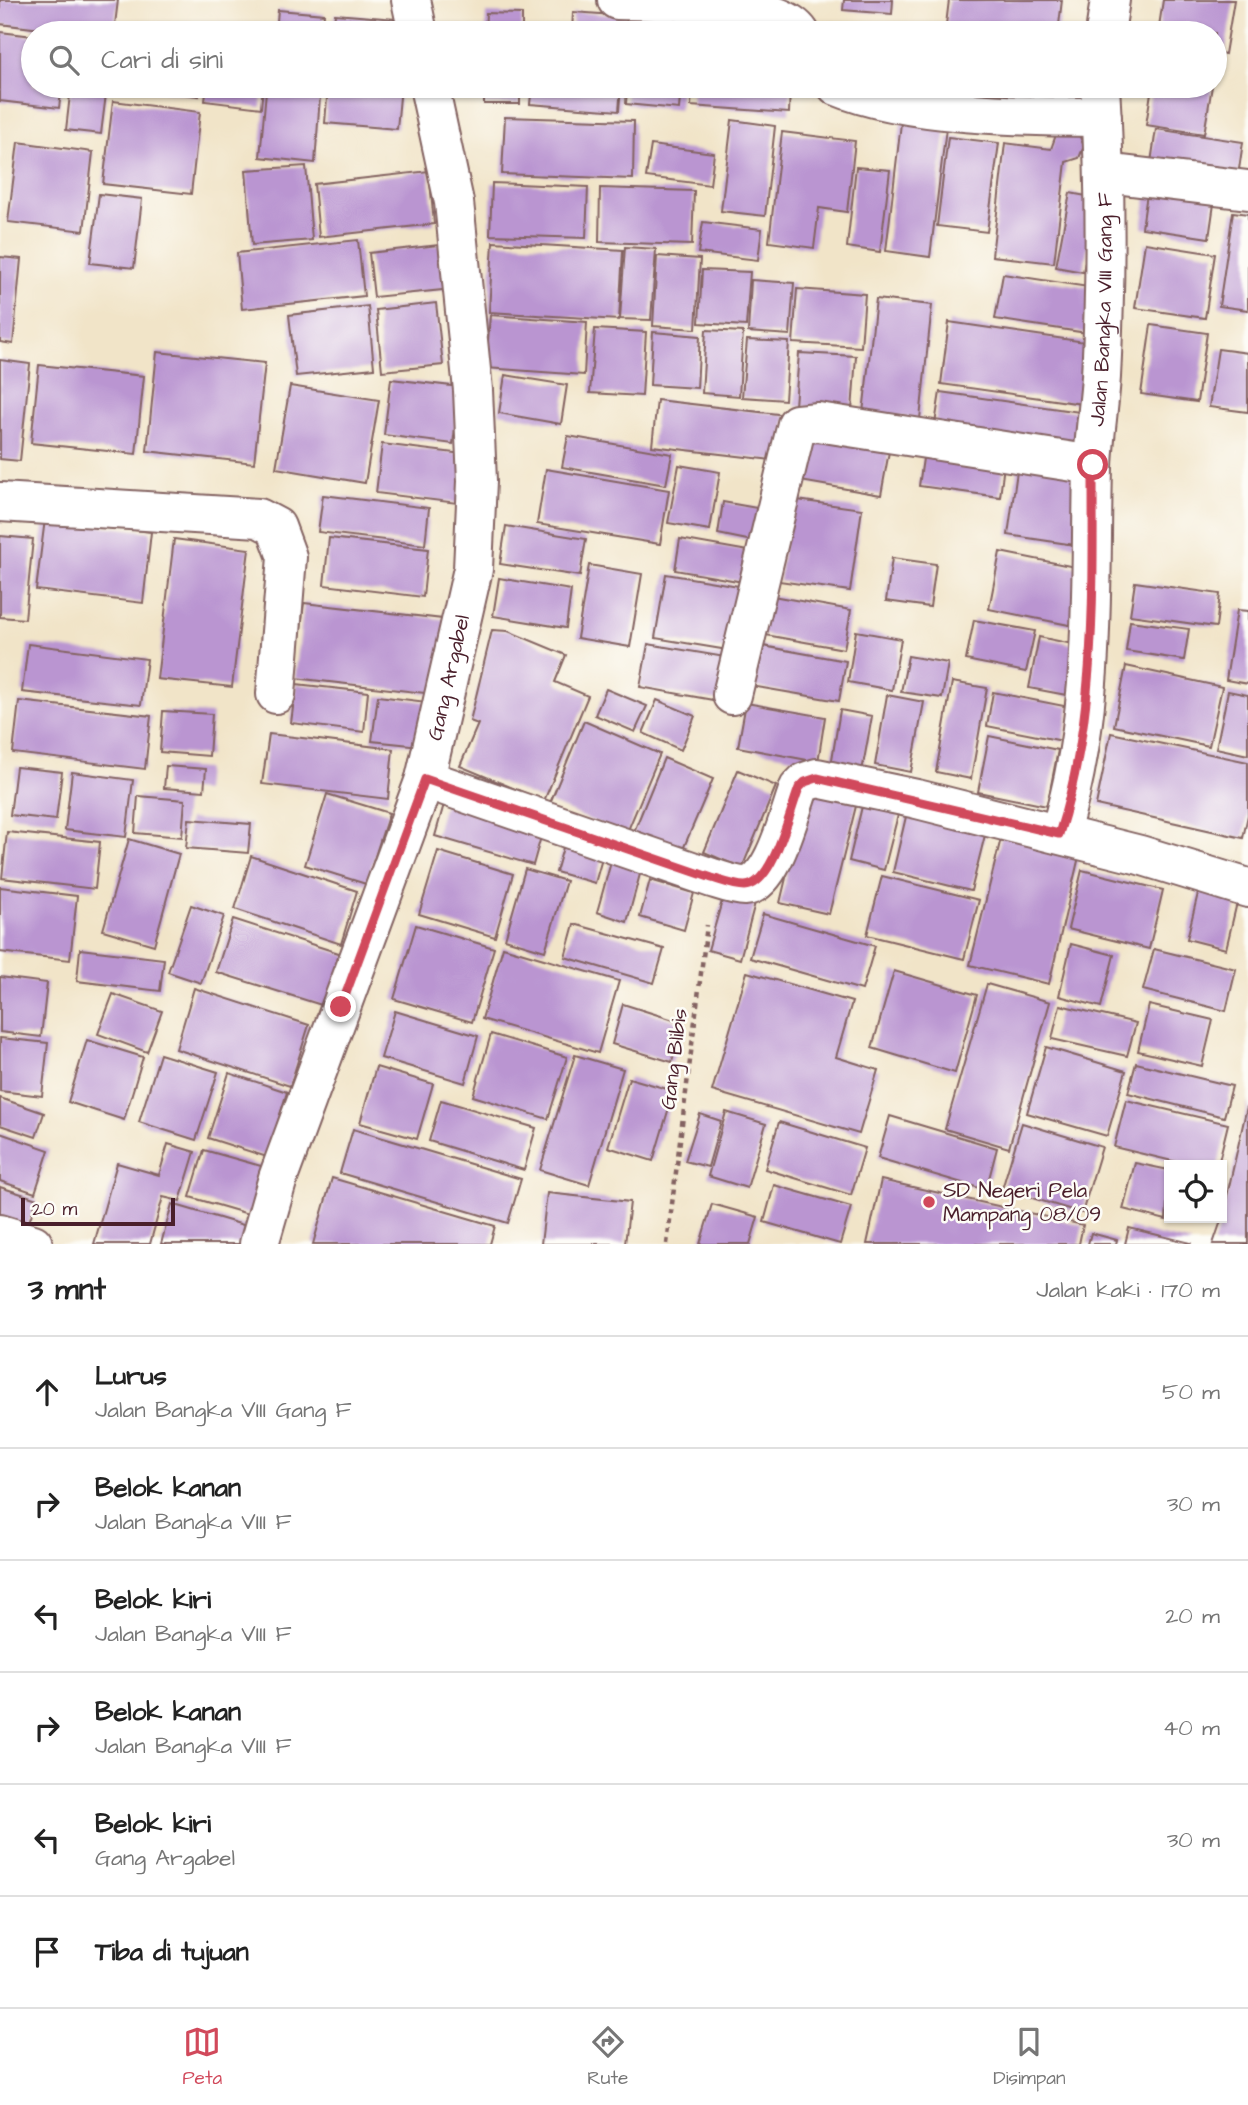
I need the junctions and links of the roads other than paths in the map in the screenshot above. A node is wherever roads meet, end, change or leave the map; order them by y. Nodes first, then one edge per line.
1 (411, 0) edge
2 (617, 0) edge
3 (1110, 0) edge
4 (415, 21) edge
5 (785, 21) edge
6 (1107, 21) edge
7 (432, 98) edge
8 (878, 98) edge
9 (1101, 102) edge
10 (1106, 173) junction
11 (1248, 190) edge
12 (1093, 465) junction
13 (0, 502) edge
14 (276, 694) dead end
15 (732, 695) dead end
16 (425, 779) junction
17 (1059, 834) junction
18 (1248, 888) edge
19 (0, 1234) edge
20 (33, 1244) edge
21 (259, 1244) edge

1 - 4 street
2 - 5 street
3 - 6 street
7 - 16 street, Gang Argabel
8 - 9 street
9 - 10 street, Jalan Bangka VIII Gang F
10 - 11 street
10 - 12 street, Jalan Bangka VIII Gang F
12 - 15 street
12 - 17 street, Jalan Bangka VIII Gang F
13 - 14 street
16 - 17 street
16 - 21 street, Gang Argabel
17 - 18 street
19 - 20 street

